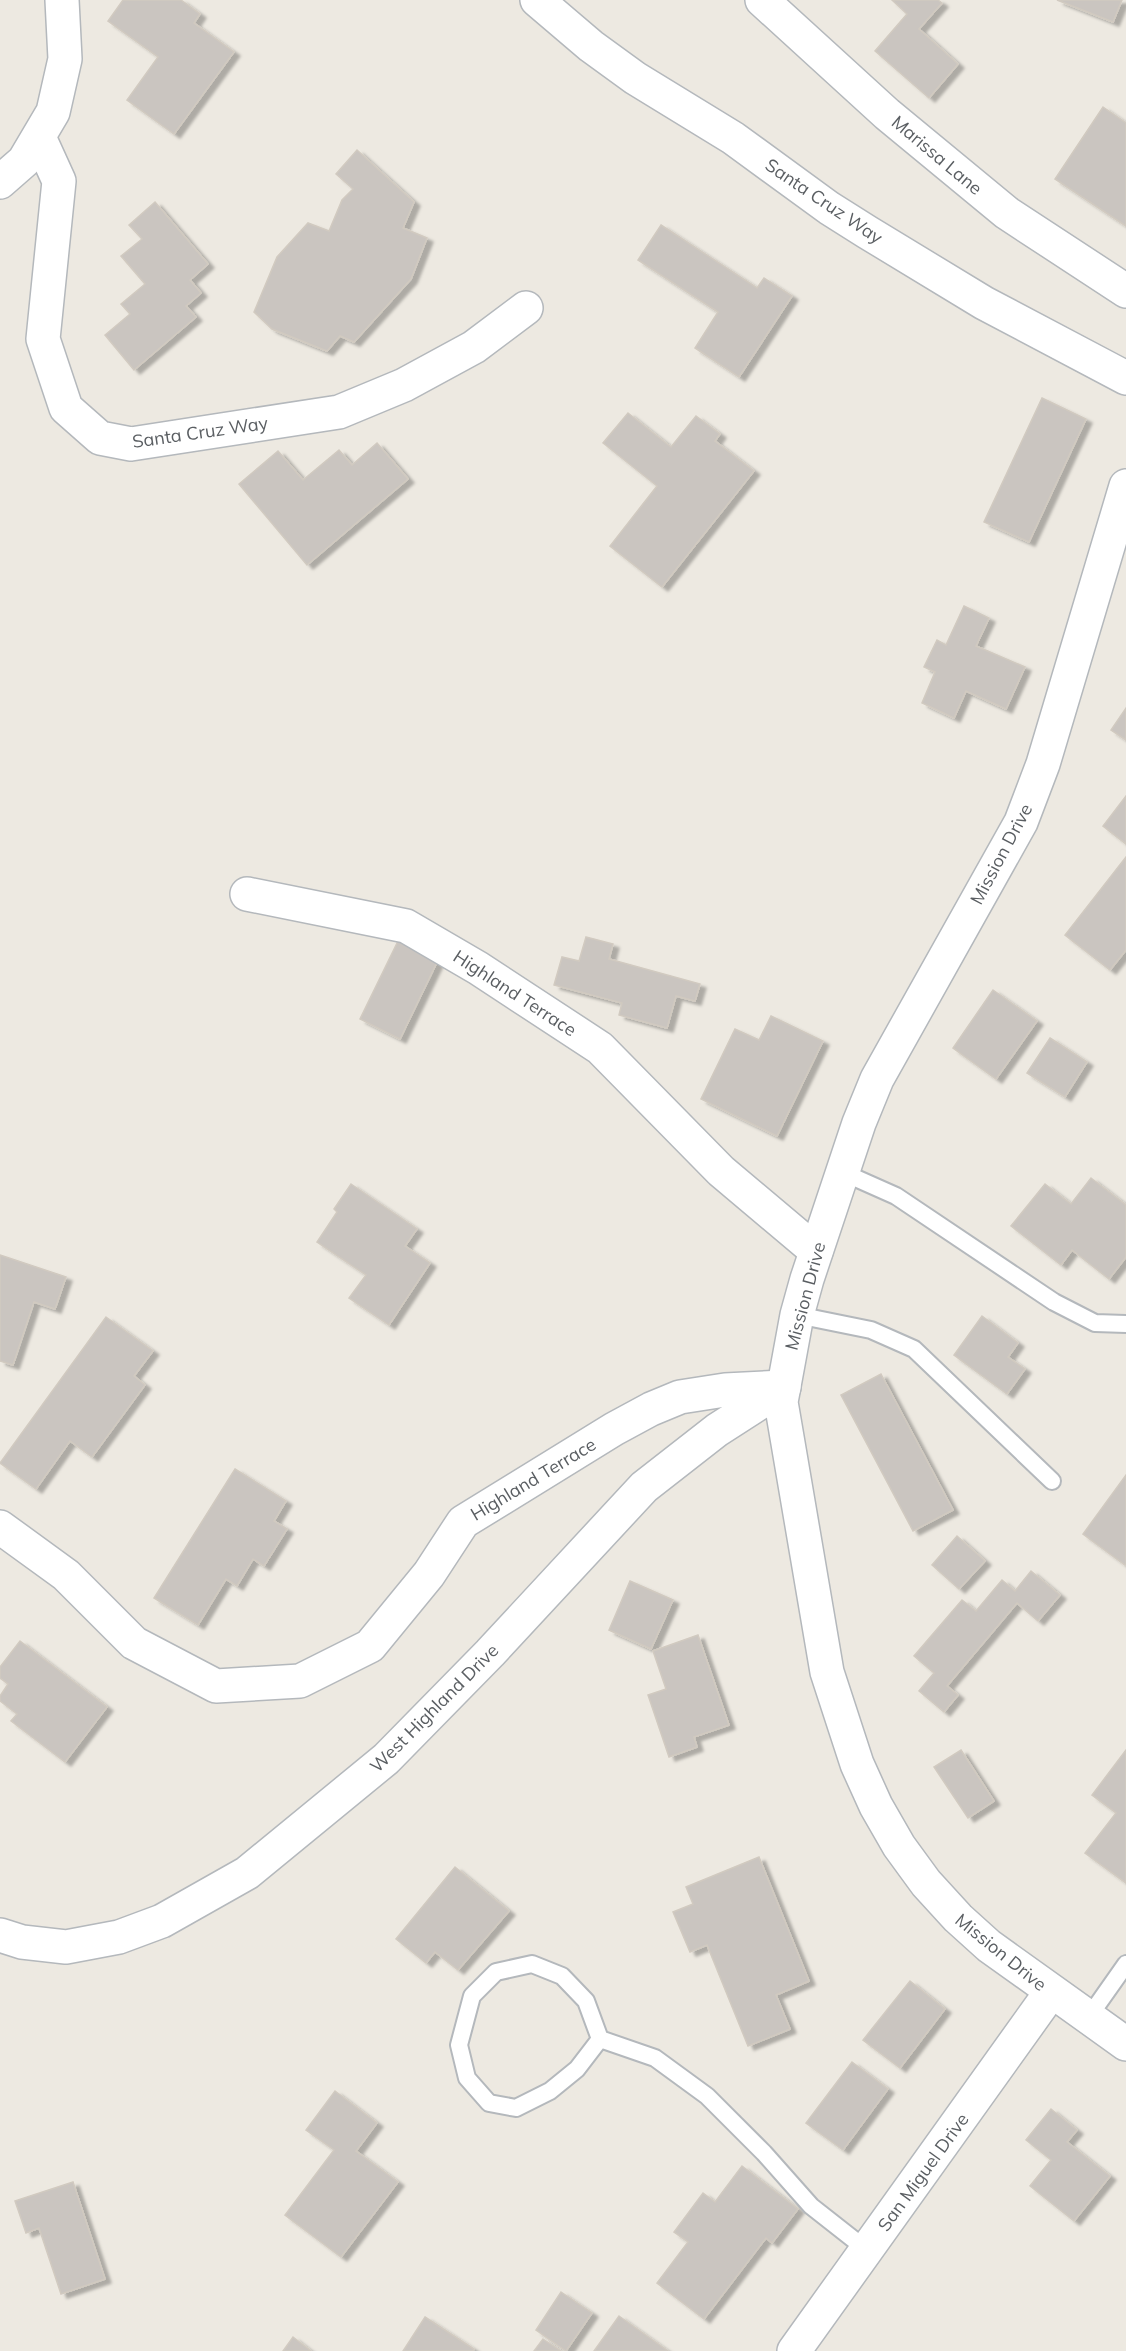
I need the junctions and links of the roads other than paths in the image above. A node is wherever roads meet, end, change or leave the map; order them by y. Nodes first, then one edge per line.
1 (62, 0) edge
2 (537, 0) edge
3 (762, 0) edge
4 (39, 137) junction
5 (0, 182) edge
6 (1126, 291) edge
7 (526, 308) dead end
8 (1126, 378) edge
9 (1126, 486) edge
10 (247, 894) dead end
11 (842, 1172) junction
12 (816, 1251) junction
13 (797, 1315) junction
14 (1126, 1324) edge
15 (784, 1387) junction
16 (1052, 1481) dead end
17 (0, 1527) edge
18 (0, 1935) edge
19 (1126, 1964) edge
20 (1051, 1992) junction
21 (1088, 2018) junction
22 (600, 2039) junction
23 (1126, 2044) edge
24 (867, 2250) junction
25 (794, 2351) edge

1 - 4 street
2 - 8 street, Santa Cruz Way
3 - 6 street, Marissa Lane
4 - 5 street
4 - 7 street, Santa Cruz Way
9 - 11 street, Mission Drive
10 - 12 street, Highland Terrace
11 - 12 street, Mission Drive
11 - 14 lane
12 - 13 street, Mission Drive
13 - 15 street, Mission Drive
13 - 16 lane
15 - 17 street, Highland Terrace
15 - 18 street, West Highland Drive
15 - 20 street, Mission Drive
19 - 21 lane
20 - 21 street, Mission Drive
20 - 24 street, San Miguel Drive
21 - 23 street, Mission Drive
22 - 22 lane
22 - 24 lane
24 - 25 street, San Miguel Drive

